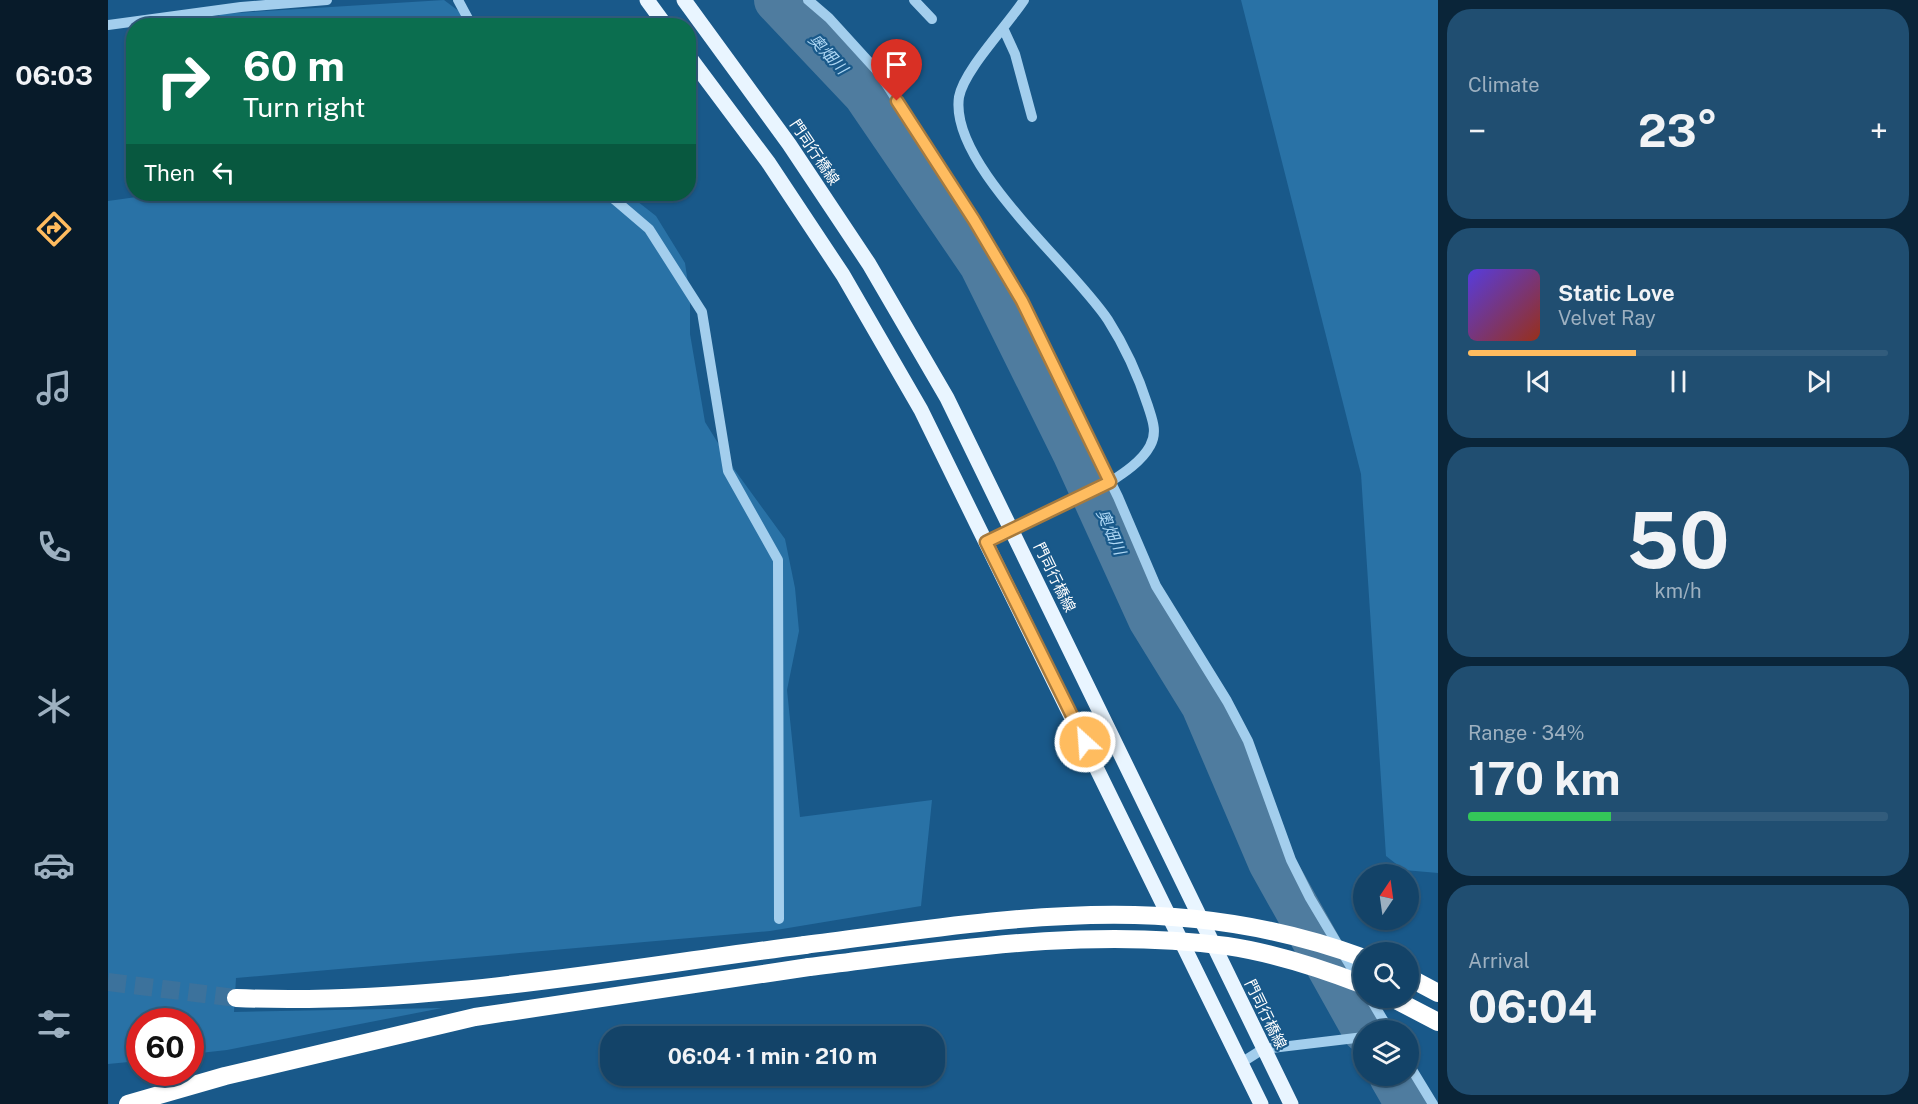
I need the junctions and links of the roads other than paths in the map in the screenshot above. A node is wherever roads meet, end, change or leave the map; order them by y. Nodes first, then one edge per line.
1 (327, 0) edge
2 (458, 0) edge
3 (647, 0) edge
4 (684, 0) edge
5 (808, 0) edge
6 (914, 0) edge
7 (1024, 0) edge
8 (164, 18) edge
9 (468, 18) edge
10 (660, 18) edge
11 (932, 19) dead end
12 (126, 23) edge
13 (108, 26) edge
14 (1004, 30) junction
15 (696, 66) edge
16 (1032, 117) dead end
17 (616, 201) edge
18 (1107, 483) junction
19 (1011, 528) junction
20 (986, 542) junction
21 (779, 919) dead end
22 (1353, 954) edge
23 (1353, 968) edge
24 (1353, 981) edge
25 (1419, 983) edge
26 (1438, 993) edge
27 (236, 998) tunnel mouth
28 (1411, 1008) edge
29 (1438, 1022) edge
30 (1353, 1038) edge
31 (1263, 1050) junction
32 (1241, 1063) junction
33 (1419, 1081) edge
34 (128, 1104) edge
35 (1261, 1104) edge
36 (1291, 1104) edge
37 (1433, 1104) edge

1 - 8 street
2 - 9 street
3 - 10 main road
4 - 19 main road, 門司行橋線
5 - 18 street
6 - 11 street
7 - 14 street
12 - 13 street
14 - 16 street
14 - 18 street
15 - 20 main road
17 - 21 street
18 - 19 street
18 - 23 street
19 - 20 street
19 - 31 main road, 門司行橋線
20 - 32 main road
22 - 27 highway, bridge
24 - 34 highway, bridge
25 - 26 highway
28 - 29 highway
30 - 31 street
31 - 32 street
31 - 36 main road, 門司行橋線
32 - 35 main road
33 - 37 street

